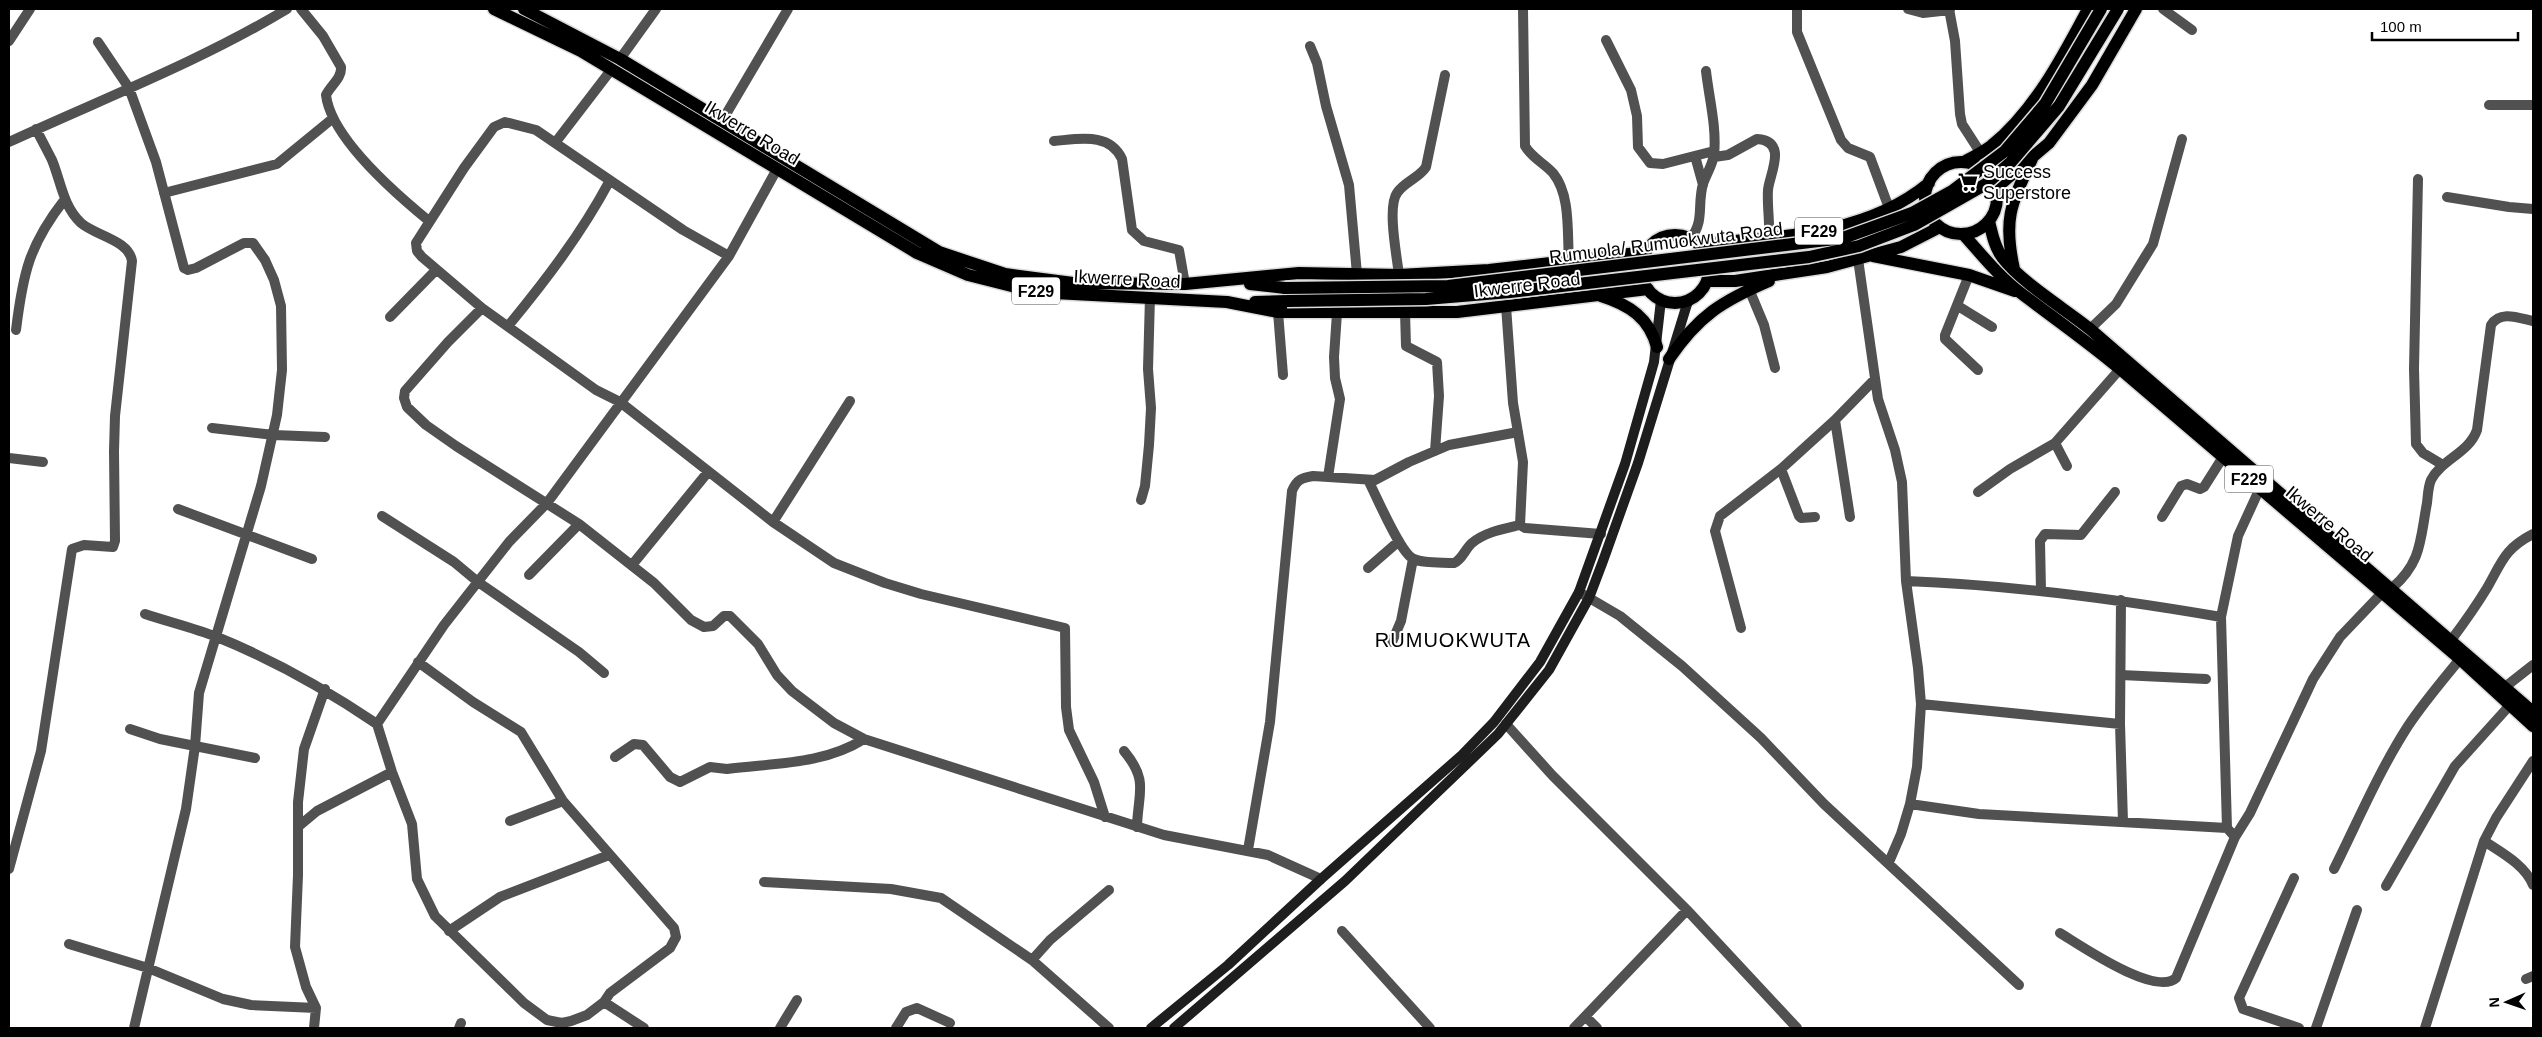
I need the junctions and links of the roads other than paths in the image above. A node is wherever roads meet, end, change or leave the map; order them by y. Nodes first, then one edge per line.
1 (30, 9) edge
2 (287, 9) edge
3 (301, 9) edge
4 (494, 9) edge
5 (524, 9) edge
6 (656, 9) edge
7 (788, 9) edge
8 (1523, 9) edge
9 (1797, 9) edge
10 (1908, 9) edge
11 (2088, 9) edge
12 (2101, 9) edge
13 (2118, 9) edge
14 (2136, 9) edge
15 (2163, 9) edge
16 (1950, 10) edge
17 (2192, 30) dead end
18 (1606, 40) dead end
19 (9, 41) edge
20 (98, 42) dead end
21 (1310, 46) dead end
22 (620, 59) junction
23 (611, 70) junction
24 (1706, 71) dead end
25 (1445, 75) dead end
26 (129, 88) junction
27 (2490, 105) dead end
28 (2533, 105) edge
29 (332, 119) junction
30 (722, 121) junction
31 (36, 129) junction
32 (2182, 139) dead end
33 (1054, 141) dead end
34 (9, 142) edge
35 (555, 143) junction
36 (1980, 152) junction
37 (1714, 154) junction
38 (2034, 155) junction
39 (1695, 156) junction
40 (1964, 162) junction
41 (777, 169) junction
42 (2418, 179) dead end
43 (609, 182) junction
44 (1929, 183) junction
45 (1703, 185) junction
46 (1996, 188) junction
47 (164, 193) junction
48 (2447, 197) dead end
49 (65, 199) junction
50 (1889, 208) junction
51 (2533, 209) edge
52 (1990, 220) junction
53 (429, 221) junction
54 (1940, 227) junction
55 (1963, 234) junction
56 (1769, 238) junction
57 (1694, 241) junction
58 (1646, 252) junction
59 (729, 256) junction
60 (1873, 256) junction
61 (1858, 260) junction
62 (1569, 261) junction
63 (2014, 269) junction
64 (436, 270) junction
65 (1787, 273) junction
66 (1357, 274) junction
67 (1399, 274) junction
68 (1969, 275) junction
69 (1229, 281) junction
70 (1707, 281) junction
71 (1185, 284) junction
72 (1648, 289) junction
73 (1749, 289) junction
74 (1594, 294) junction
75 (2023, 294) junction
76 (1150, 297) junction
77 (1661, 300) junction
78 (1688, 301) junction
79 (1227, 302) junction
80 (1506, 306) junction
81 (1958, 306) junction
82 (482, 308) junction
83 (1278, 312) junction
84 (1405, 312) junction
85 (1337, 313) junction
86 (390, 317) dead end
87 (2533, 321) edge
88 (508, 326) junction
89 (1992, 327) dead end
90 (2090, 329) junction
91 (16, 330) dead end
92 (1657, 347) junction
93 (1670, 359) junction
94 (1774, 368) dead end
95 (2120, 369) junction
96 (1978, 370) dead end
97 (1283, 375) dead end
98 (1875, 379) junction
99 (850, 401) dead end
100 (620, 402) junction
101 (1835, 420) junction
102 (212, 428) dead end
103 (1518, 432) junction
104 (274, 435) junction
105 (325, 437) dead end
106 (2055, 443) junction
107 (1435, 451) junction
108 (2223, 457) junction
109 (9, 458) edge
110 (43, 462) dead end
111 (2443, 465) junction
112 (2067, 466) dead end
113 (1781, 469) junction
114 (708, 472) junction
115 (1328, 477) junction
116 (1368, 480) junction
117 (2260, 488) junction
118 (1978, 492) dead end
119 (2115, 492) dead end
120 (1140, 500) dead end
121 (547, 503) junction
122 (178, 509) dead end
123 (382, 516) dead end
124 (1850, 517) dead end
125 (2162, 517) dead end
126 (1815, 518) dead end
127 (773, 522) junction
128 (580, 524) junction
129 (1520, 525) junction
130 (248, 533) junction
131 (1601, 534) junction
132 (2533, 534) edge
133 (1399, 542) junction
134 (312, 559) dead end
135 (1413, 559) junction
136 (632, 566) junction
137 (1368, 568) dead end
138 (529, 575) dead end
139 (1906, 581) junction
140 (478, 582) junction
141 (2387, 590) junction
142 (2040, 591) junction
143 (1578, 592) junction
144 (1589, 598) junction
145 (2121, 600) junction
146 (145, 614) dead end
147 (2221, 617) junction
148 (1741, 628) dead end
149 (217, 637) junction
150 (2452, 639) junction
151 (1392, 642) dead end
152 (2460, 660) junction
153 (418, 662) junction
154 (2533, 666) edge
155 (604, 672) dead end
156 (2121, 674) junction
157 (2206, 679) dead end
158 (2505, 687) junction
159 (325, 689) junction
160 (1920, 704) junction
161 (2510, 705) junction
162 (2533, 712) edge
163 (377, 724) junction
164 (1506, 724) junction
165 (2120, 724) junction
166 (2533, 726) edge
167 (130, 729) dead end
168 (864, 739) junction
169 (195, 746) junction
170 (1124, 751) dead end
171 (615, 757) dead end
172 (255, 758) dead end
173 (2533, 761) edge
174 (392, 772) junction
175 (564, 801) junction
176 (1910, 804) junction
177 (1105, 817) junction
178 (510, 821) dead end
179 (2122, 822) junction
180 (299, 826) junction
181 (1137, 826) junction
182 (2227, 828) junction
183 (2235, 838) junction
184 (2484, 842) junction
185 (1248, 850) junction
186 (609, 855) junction
187 (1889, 862) junction
188 (9, 869) edge
189 (2334, 869) dead end
190 (2294, 878) dead end
191 (1321, 879) junction
192 (764, 882) dead end
193 (2533, 885) edge
194 (2386, 886) dead end
195 (1109, 890) dead end
196 (1687, 910) junction
197 (2357, 910) dead end
198 (449, 931) junction
199 (1342, 931) dead end
200 (2060, 933) dead end
201 (69, 944) dead end
202 (1032, 960) junction
203 (148, 968) junction
204 (2019, 984) dead end
205 (797, 1000) dead end
206 (604, 1002) junction
207 (316, 1008) junction
208 (1586, 1017) junction
209 (950, 1023) dead end
210 (134, 1028) edge
211 (314, 1028) edge
212 (644, 1028) edge
213 (780, 1028) edge
214 (896, 1028) edge
215 (1109, 1028) edge
216 (1151, 1028) edge
217 (1174, 1028) edge
218 (1430, 1028) edge
219 (1574, 1028) edge
220 (1597, 1028) edge
221 (1798, 1028) edge
222 (2300, 1028) edge
223 (2316, 1028) edge
224 (2425, 1028) edge

1 - 19 street
2 - 26 street
3 - 29 street
4 - 23 main road, Ikwerre Road / F229
5 - 22 main road, Ikwerre Road / F229
6 - 22 street
7 - 30 street
8 - 62 street
9 - 50 street
10 - 16 street
11 - 36 main road
12 - 69 main road, Rumuola/ Rumuokwuta Road, bridge
13 - 79 main road, Rumuola/ Rumuokwuta Road, bridge
14 - 38 main road
15 - 17 street
16 - 36 street
18 - 39 street
20 - 26 street
21 - 66 street
22 - 30 main road, Ikwerre Road / F229
23 - 35 street
23 - 41 main road, Ikwerre Road / F229
24 - 37 street
25 - 67 street
26 - 31 street
26 - 47 street
27 - 28 street
29 - 47 street
29 - 53 street
30 - 71 main road, Ikwerre Road / F229
31 - 34 street
31 - 49 street
32 - 90 street
33 - 71 street
35 - 43 street
35 - 53 street
36 - 40 main road
37 - 39 street
37 - 45 street
37 - 56 street
38 - 46 main road
38 - 63 main road
39 - 45 street
40 - 44 main road, F229
40 - 46 main road
41 - 59 street
41 - 76 main road, Ikwerre Road / F229
42 - 111 street
43 - 59 street
43 - 88 street
44 - 50 main road, F229
44 - 54 main road
45 - 57 street
46 - 52 main road, F229
47 - 104 street
48 - 51 street
49 - 91 street
49 - 188 street
50 - 56 main road, F229
52 - 55 main road
52 - 63 main road, Ikwerre Road / F229
53 - 64 street
54 - 55 main road
54 - 60 main road, F229
55 - 75 main road, Ikwerre Road / F229
56 - 57 main road, F229
57 - 58 main road
57 - 70 main road
58 - 62 main road, Ikwerre Road / F229
58 - 72 main road
59 - 100 street
60 - 61 main road, F229
60 - 68 main road
61 - 65 main road, F229
61 - 98 street
62 - 67 main road, Ikwerre Road / F229
63 - 90 main road, Ikwerre Road / F229
64 - 82 street
64 - 86 street
65 - 70 main road, F229
65 - 73 main road
66 - 67 main road, Ikwerre Road / F229
66 - 69 main road, Ikwerre Road / F229
68 - 75 main road
68 - 81 street
69 - 71 main road, Ikwerre Road / F229
70 - 78 main road
72 - 74 main road, Ikwerre Road / F229
72 - 77 main road
73 - 93 main road
73 - 94 street
74 - 80 main road, Ikwerre Road / F229
74 - 92 main road
75 - 95 main road, Ikwerre Road / F229
76 - 79 main road, Ikwerre Road / F229
76 - 120 street
77 - 78 main road
77 - 92 main road
78 - 93 main road
79 - 83 main road, Ikwerre Road / F229
80 - 84 main road, Ikwerre Road / F229
80 - 103 street
81 - 89 street
81 - 96 street
82 - 88 street
82 - 121 street
83 - 85 main road, Ikwerre Road / F229
83 - 97 street
84 - 85 main road, Ikwerre Road / F229
84 - 107 street
85 - 115 street
87 - 111 street
88 - 100 street
90 - 141 main road, Ikwerre Road / F229
92 - 131 main road
93 - 144 main road
95 - 106 street
95 - 108 main road, Ikwerre Road / F229
98 - 101 street
98 - 139 street
99 - 127 street
100 - 114 street
100 - 121 street
101 - 113 street
101 - 124 street
102 - 104 street
103 - 107 street
103 - 129 street
104 - 105 street
104 - 130 street
106 - 112 street
106 - 118 street
107 - 116 street
108 - 117 main road, Ikwerre Road / F229
108 - 125 street
109 - 110 street
111 - 141 street
113 - 126 street
113 - 148 street
114 - 127 street
114 - 136 street
115 - 116 street
115 - 185 street
116 - 133 street
117 - 141 main road, Ikwerre Road / F229
117 - 147 street
119 - 142 street
121 - 128 street
121 - 140 street
122 - 130 street
123 - 140 street
127 - 177 street
128 - 136 street
128 - 138 street
129 - 131 street
129 - 135 street
130 - 134 street
130 - 149 street
131 - 143 main road
132 - 150 street
133 - 135 street
133 - 137 street
135 - 151 street
136 - 168 street
139 - 142 street
139 - 160 street
140 - 153 street
140 - 155 street
141 - 150 main road, Ikwerre Road / F229
141 - 152 main road, Ikwerre Road / F229
141 - 183 street
142 - 145 street
143 - 144 street
143 - 191 main road
144 - 164 main road
144 - 187 street
145 - 147 street
145 - 156 street
146 - 149 street
147 - 182 street
149 - 159 street
149 - 169 street
150 - 158 main road, Ikwerre Road / F229
152 - 161 main road, Ikwerre Road / F229
152 - 189 street
153 - 163 street
153 - 175 street
154 - 158 street
156 - 157 street
156 - 165 street
158 - 162 main road, Ikwerre Road / F229
159 - 163 street
159 - 180 street
160 - 165 street
160 - 176 street
161 - 166 main road, Ikwerre Road / F229
161 - 194 street
163 - 174 street
164 - 196 street
164 - 217 main road
165 - 179 street
167 - 169 street
168 - 171 street
168 - 177 street
169 - 172 street
169 - 203 street
170 - 181 street
173 - 184 street
174 - 180 street
174 - 198 street
175 - 178 street
175 - 186 street
176 - 179 street
176 - 187 street
177 - 181 street
179 - 182 street
180 - 207 street
181 - 185 street
182 - 183 street
183 - 200 street
184 - 193 street
184 - 224 street
185 - 191 street
186 - 198 street
186 - 206 street
187 - 204 street
190 - 222 street
191 - 216 main road
192 - 202 street
195 - 202 street
196 - 208 street
196 - 221 street
197 - 223 street
198 - 206 street
199 - 218 street
201 - 203 street
202 - 215 street
203 - 207 street
203 - 210 street
205 - 213 street
206 - 212 street
207 - 211 street
208 - 219 street
208 - 220 street
209 - 214 street

